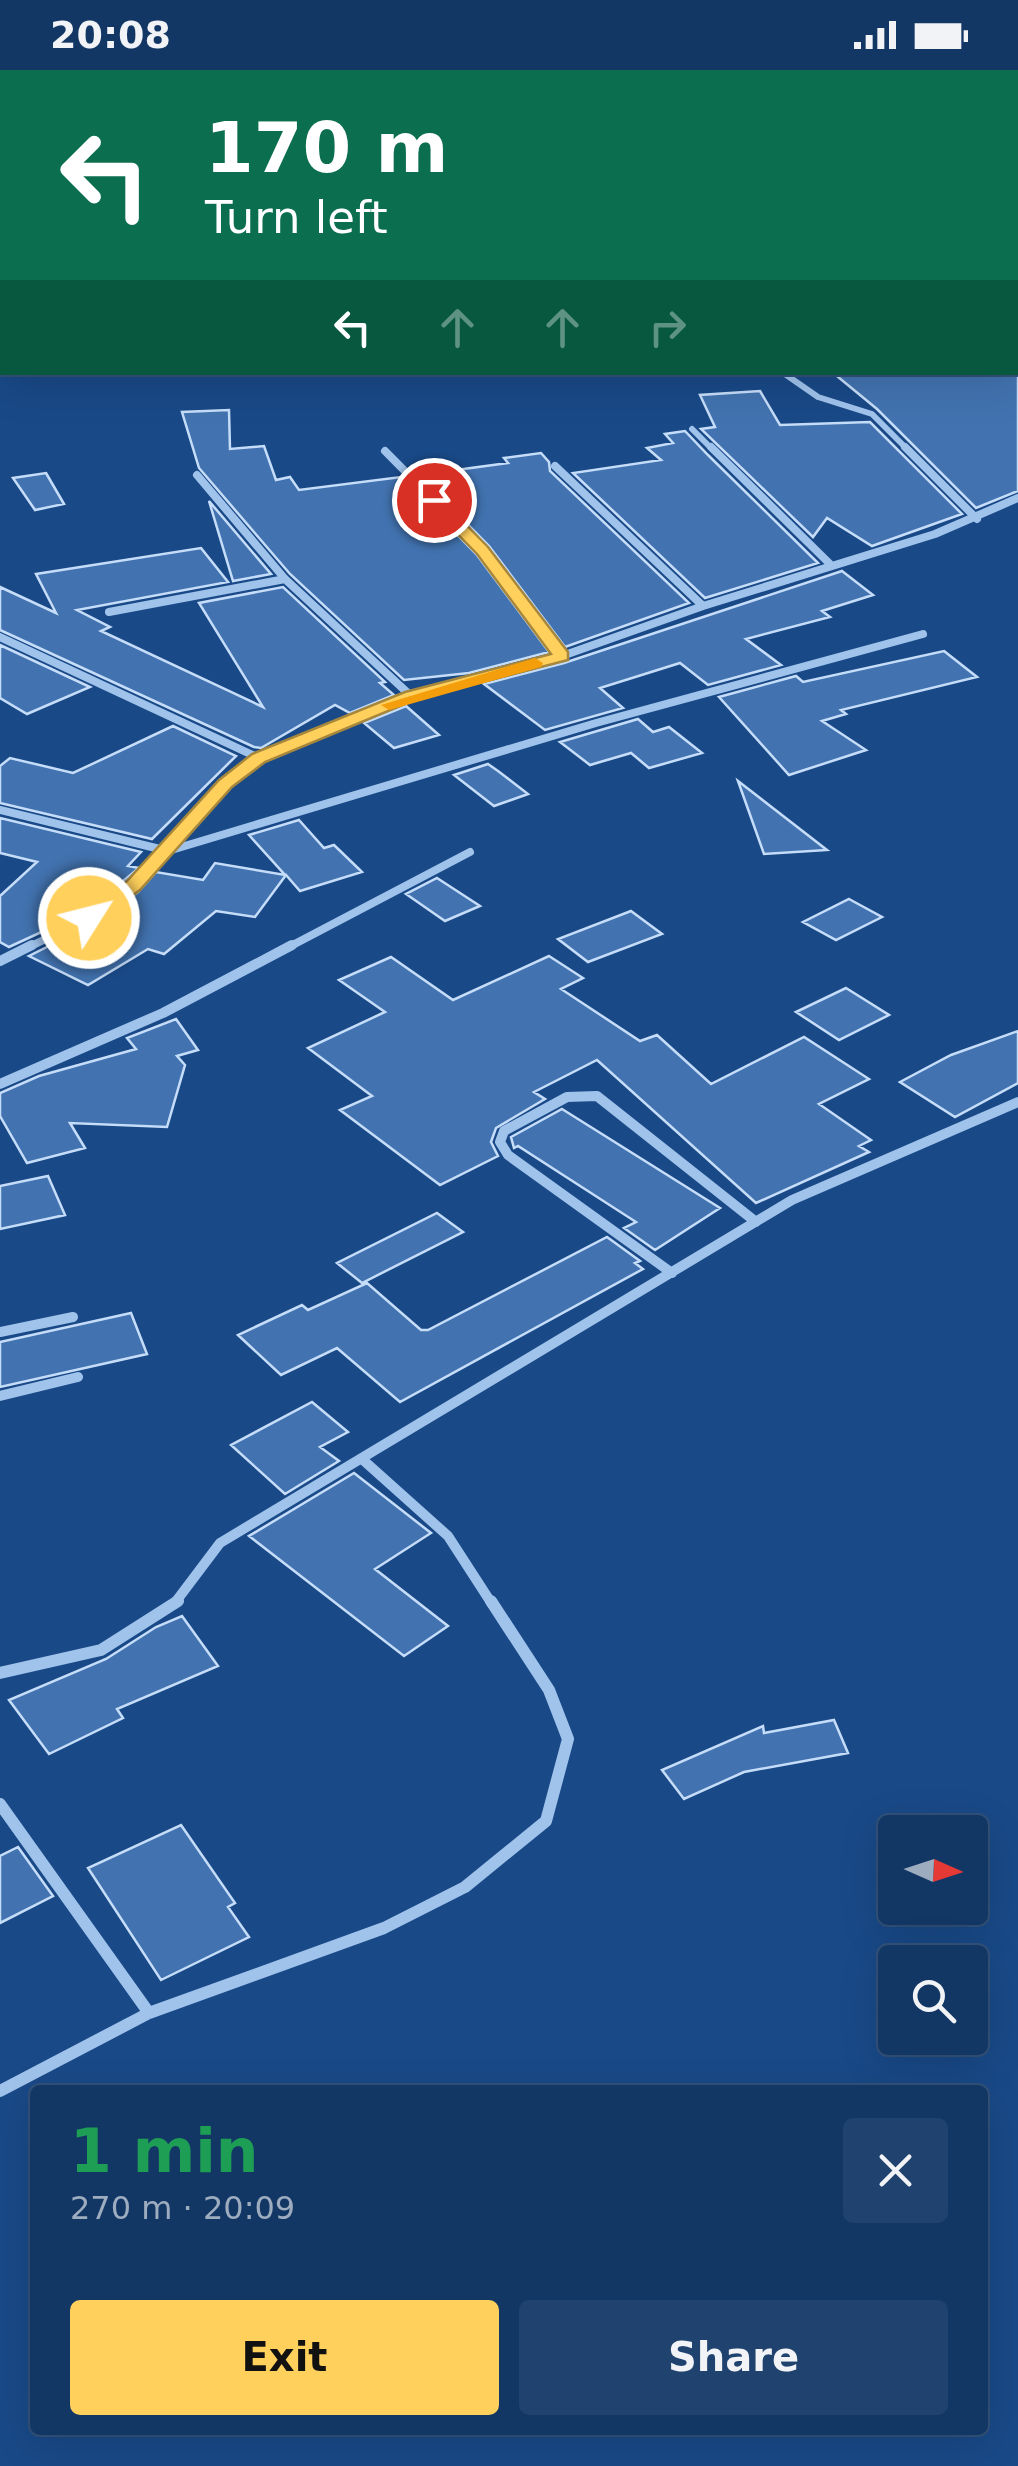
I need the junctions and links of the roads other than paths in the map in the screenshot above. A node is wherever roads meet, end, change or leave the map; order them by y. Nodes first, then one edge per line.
1 (786, 375) edge
2 (692, 429) dead end
3 (385, 450) dead end
4 (555, 466) dead end
5 (197, 475) dead end
6 (1018, 498) edge
7 (977, 518) junction
8 (832, 566) junction
9 (285, 579) junction
10 (703, 606) junction
11 (109, 612) dead end
12 (923, 634) dead end
13 (0, 636) edge
14 (562, 656) junction
15 (411, 696) junction
16 (259, 758) junction
17 (0, 810) edge
18 (168, 852) junction
19 (470, 852) dead end
20 (0, 961) edge
21 (0, 1084) edge
22 (1018, 1102) edge
23 (756, 1222) junction
24 (672, 1273) junction
25 (72, 1317) dead end
26 (0, 1332) edge
27 (78, 1376) dead end
28 (0, 1396) edge
29 (362, 1459) junction
30 (0, 1673) edge
31 (0, 1804) edge
32 (149, 2013) junction
33 (0, 2092) edge

1 - 7 street
2 - 8 street
3 - 14 street
4 - 10 street
5 - 9 street
6 - 7 street
7 - 8 street
8 - 10 street
9 - 11 street
9 - 15 street
10 - 14 street
12 - 18 street
13 - 16 street
14 - 15 street
15 - 16 street
16 - 18 street
17 - 18 street
18 - 20 street
19 - 21 street
22 - 23 street
23 - 24 street
23 - 24 street
24 - 29 street
25 - 26 street
27 - 28 street
29 - 30 street
29 - 32 street
31 - 32 street
32 - 33 street

